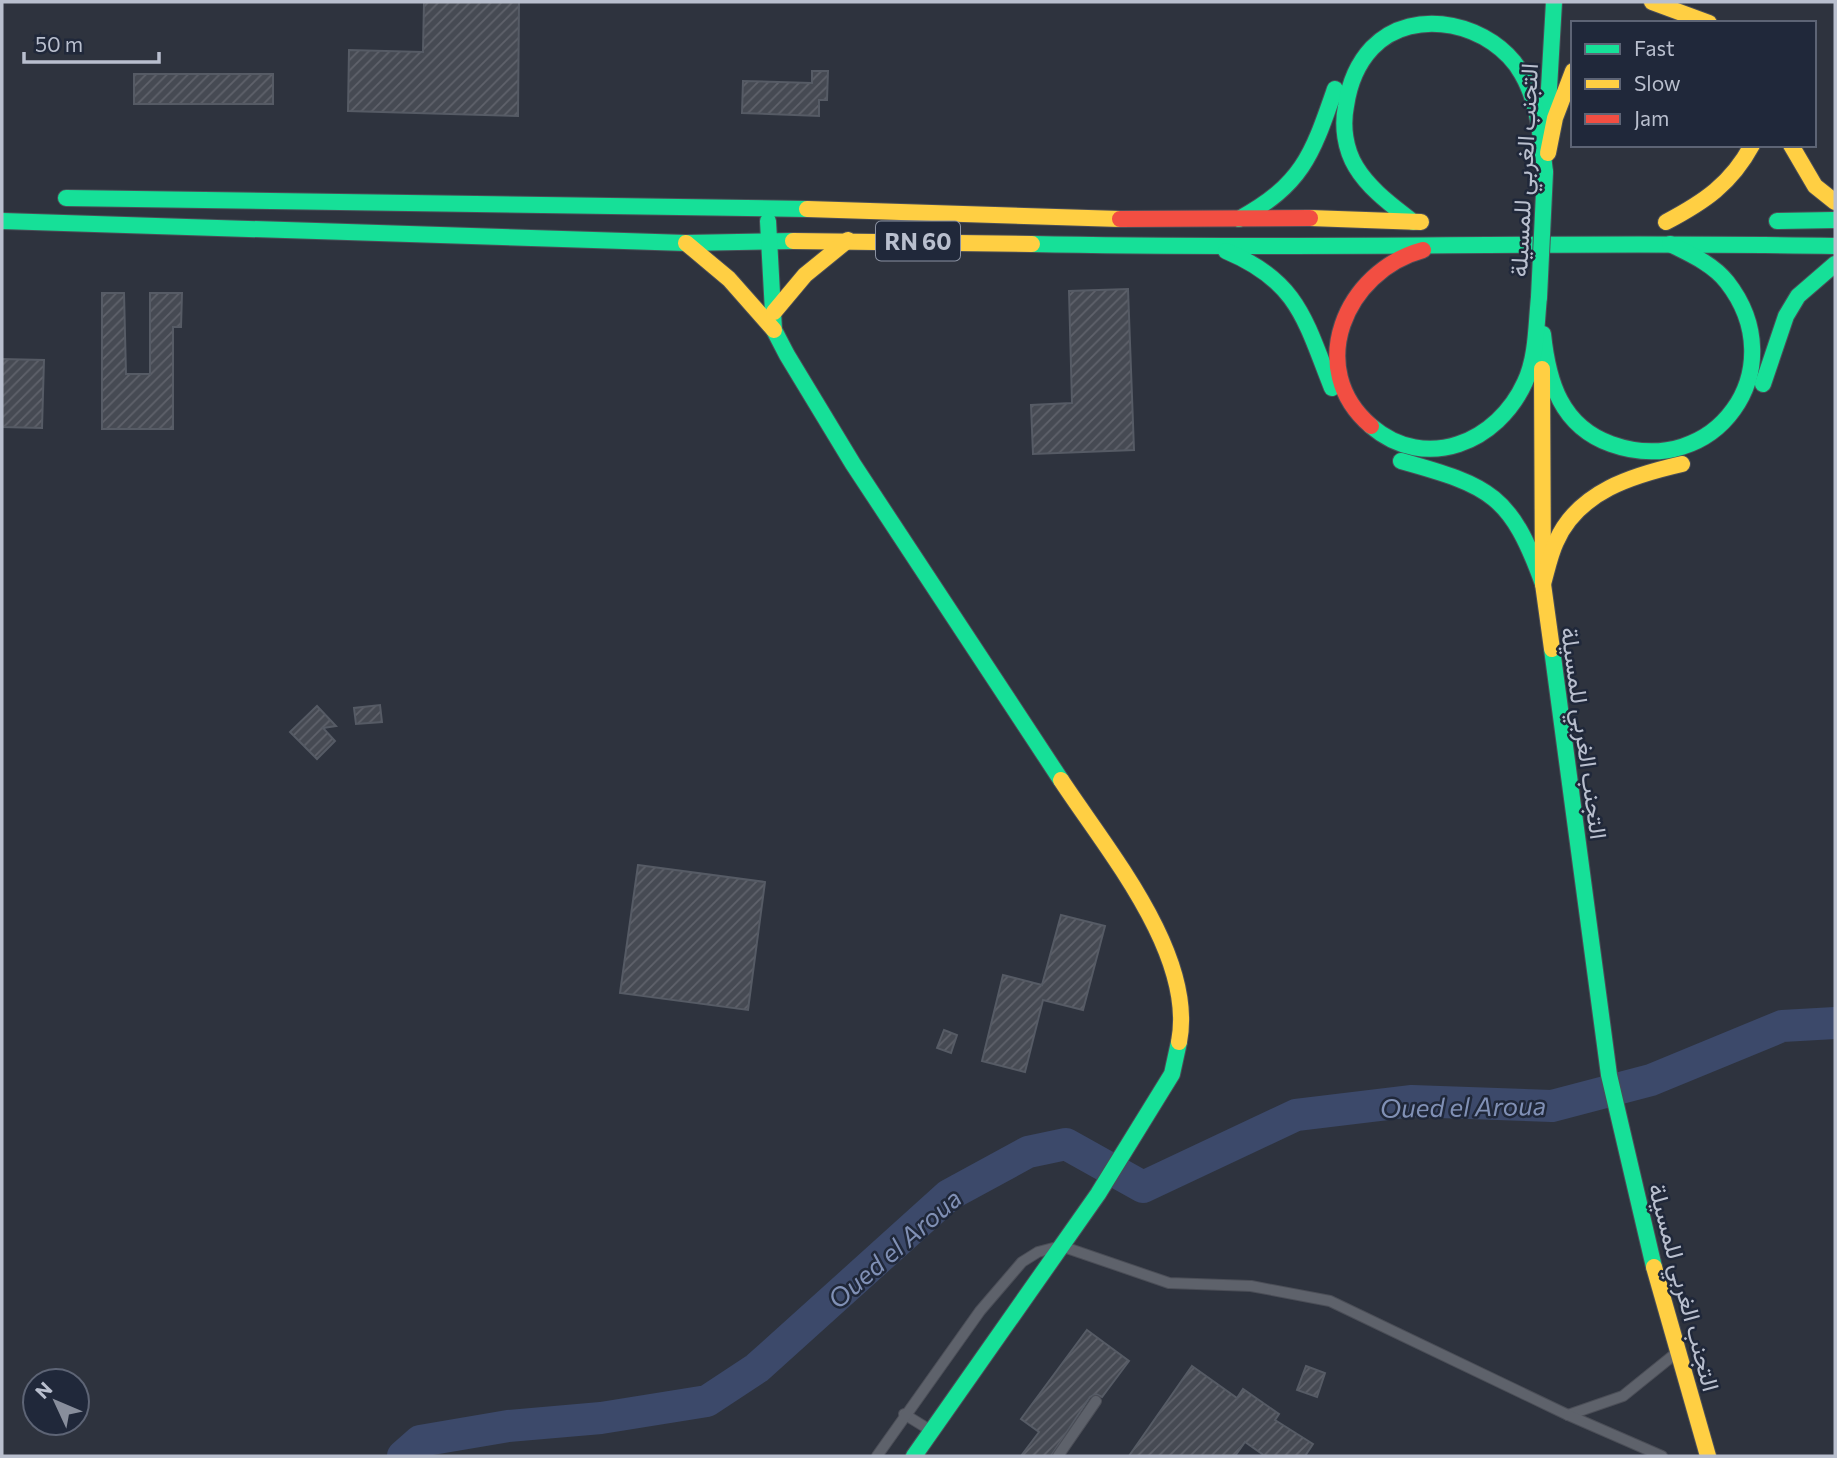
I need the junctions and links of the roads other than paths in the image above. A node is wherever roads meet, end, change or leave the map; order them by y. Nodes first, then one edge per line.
1 (1554, 2) edge
2 (1652, 2) edge
3 (1437, 6) dead end
4 (1704, 21) edge
5 (1571, 76) edge
6 (1751, 147) edge
7 (1792, 147) edge
8 (1545, 172) junction
9 (43, 197) dead end
10 (1835, 202) edge
11 (768, 208) junction
12 (1835, 220) edge
13 (2, 221) edge
14 (1234, 221) junction
15 (1763, 221) dead end
16 (1413, 222) junction
17 (1438, 222) dead end
18 (1707, 222) dead end
19 (1527, 223) dead end
20 (1566, 223) dead end
21 (848, 240) junction
22 (768, 241) junction
23 (686, 243) junction
24 (1669, 243) junction
25 (1450, 245) junction
26 (1835, 246) edge
27 (1217, 248) junction
28 (1835, 264) edge
29 (1539, 297) junction
30 (774, 312) junction
31 (774, 330) junction
32 (1543, 584) junction
33 (1061, 1246) junction
34 (1678, 1352) junction
35 (1096, 1401) dead end
36 (904, 1414) junction
37 (1567, 1415) junction
38 (931, 1431) junction
39 (922, 1453) edge
40 (877, 1456) edge
41 (1058, 1456) edge
42 (1662, 1456) edge
43 (1708, 1456) edge

1 - 8 main road, التجنب الغربي للمسيلة
2 - 4 main road
3 - 14 main road
5 - 8 main road
6 - 18 main road
7 - 10 main road
8 - 16 main road
8 - 29 main road, التجنب الغربي للمسيلة, bridge
9 - 11 main road, RN 60
11 - 14 main road, RN 60
11 - 22 main road
12 - 15 main road
13 - 23 main road, RN 60
14 - 16 main road, RN 60
16 - 17 main road, RN 60
19 - 20 main road
21 - 22 main road, RN 60
21 - 27 main road, RN 60
21 - 30 main road
22 - 23 main road, RN 60
22 - 30 main road
23 - 31 main road
24 - 25 main road, RN 60
24 - 26 main road, RN 60
24 - 29 main road
25 - 27 main road, RN 60
25 - 29 main road
27 - 32 main road
28 - 32 main road
29 - 32 main road, التجنب الغربي للمسيلة
30 - 31 main road
31 - 33 main road
32 - 34 main road, التجنب الغربي للمسيلة
33 - 36 lane
33 - 37 lane
33 - 38 main road
34 - 37 lane
34 - 43 main road, التجنب الغربي للمسيلة
35 - 41 lane
36 - 38 lane
36 - 40 lane
37 - 42 lane
38 - 39 main road

